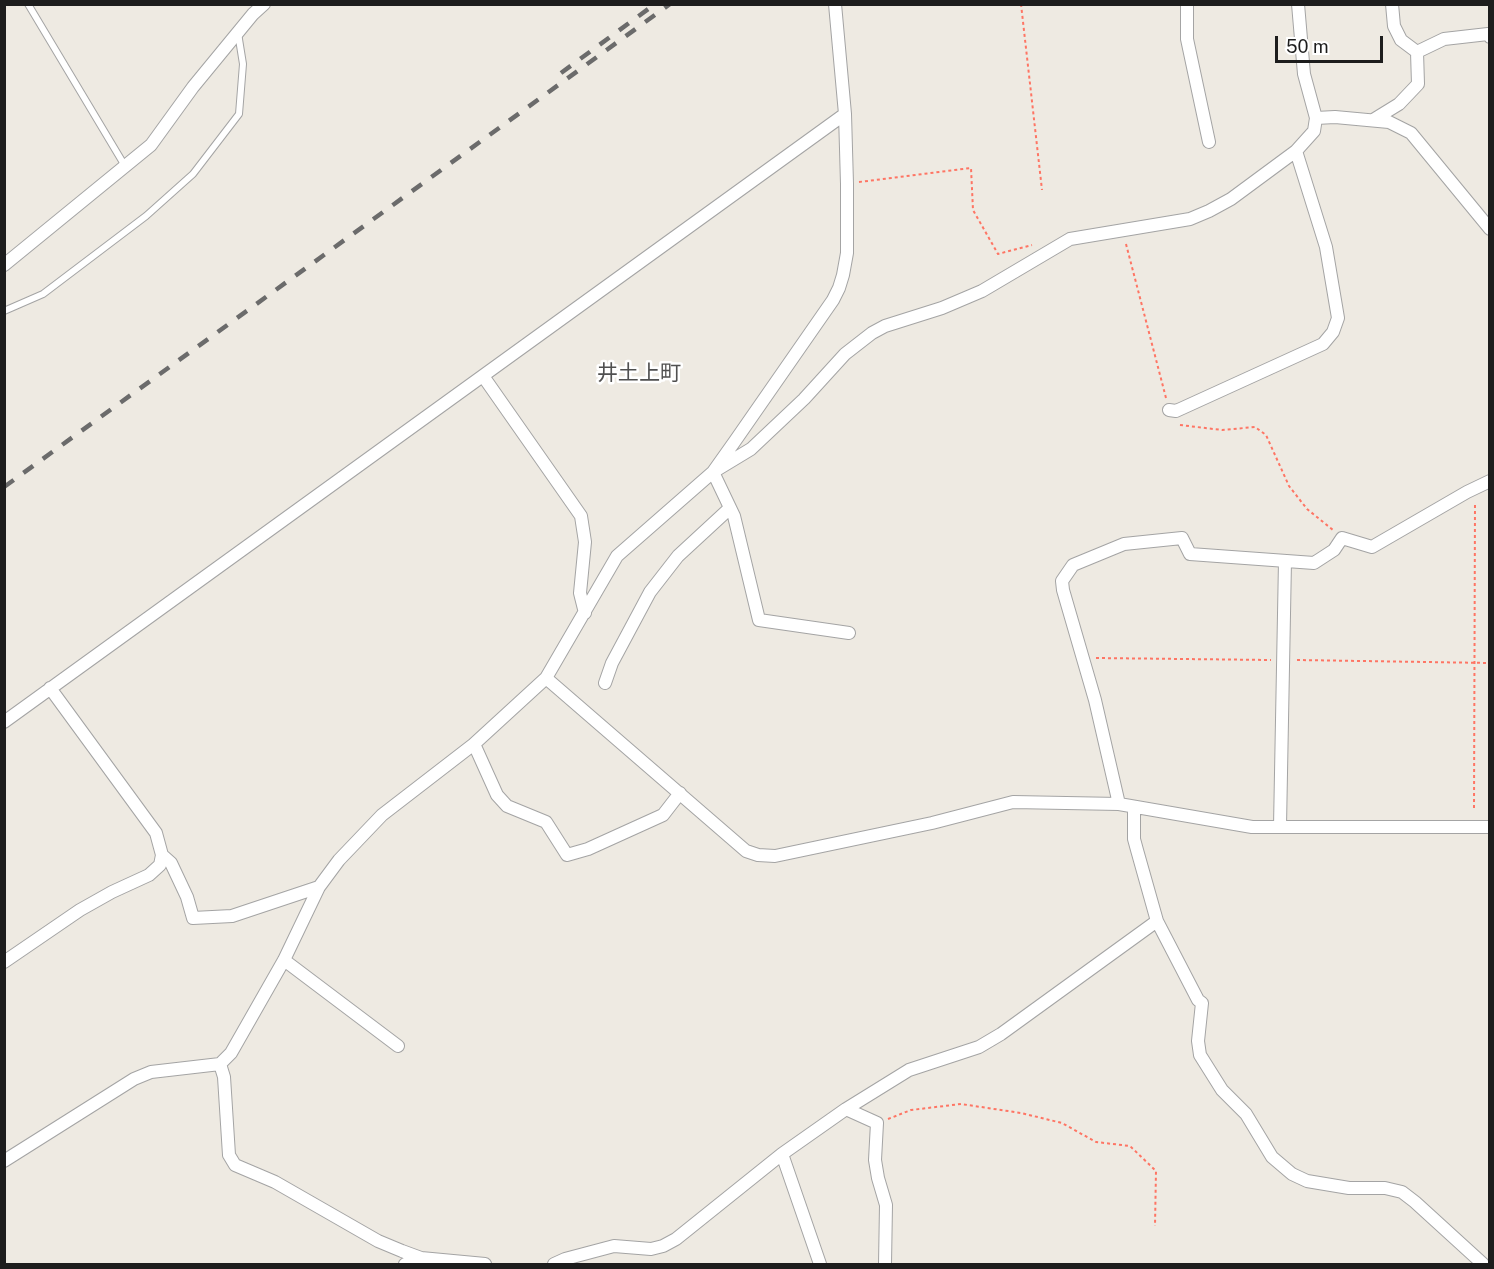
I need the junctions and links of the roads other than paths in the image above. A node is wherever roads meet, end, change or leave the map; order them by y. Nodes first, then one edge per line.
1 (28, 4) edge
2 (264, 4) edge
3 (1187, 4) edge
4 (1298, 4) edge
5 (1392, 4) edge
6 (838, 5) edge
7 (238, 32) junction
8 (1490, 37) edge
9 (1417, 52) junction
10 (845, 114) junction
11 (1316, 118) junction
12 (1373, 120) junction
13 (1209, 142) dead end
14 (1296, 152) junction
15 (126, 166) junction
16 (1490, 229) edge
17 (4, 266) edge
18 (4, 311) edge
19 (483, 376) junction
20 (1169, 410) dead end
21 (713, 472) junction
22 (1490, 481) edge
23 (730, 508) junction
24 (1285, 561) junction
25 (585, 613) junction
26 (849, 633) dead end
27 (546, 678) junction
28 (604, 683) dead end
29 (50, 688) junction
30 (4, 722) edge
31 (474, 744) junction
32 (680, 793) junction
33 (1119, 804) junction
34 (1134, 808) junction
35 (1280, 826) junction
36 (1490, 827) edge
37 (162, 855) junction
38 (319, 887) junction
39 (1157, 921) junction
40 (284, 960) junction
41 (4, 962) edge
42 (398, 1046) dead end
43 (220, 1064) junction
44 (846, 1109) junction
45 (782, 1154) junction
46 (4, 1161) edge
47 (421, 1257) junction
48 (405, 1264) edge
49 (485, 1264) edge
50 (554, 1264) edge
51 (820, 1264) edge
52 (885, 1264) edge
53 (1483, 1264) edge

1 - 15 lane
2 - 7 street
3 - 13 street
4 - 11 street
5 - 9 street
6 - 10 street
7 - 15 street
7 - 18 lane
8 - 9 street
9 - 12 street
10 - 19 street
10 - 21 street
11 - 12 street
11 - 14 street
12 - 16 street
14 - 20 street
14 - 21 street
15 - 17 street
19 - 25 street
19 - 29 street
21 - 23 street
21 - 25 street
22 - 24 street
23 - 26 street
23 - 28 street
24 - 33 street
24 - 35 street
25 - 27 street
27 - 31 street
27 - 32 street
29 - 30 street
29 - 37 street
31 - 32 street
31 - 38 street
32 - 33 street
33 - 34 street
34 - 35 street
34 - 39 street
35 - 36 street
37 - 38 street
37 - 41 street
38 - 40 street
39 - 44 street
39 - 53 street
40 - 42 street
40 - 43 street
43 - 46 street
43 - 47 street
44 - 45 street
44 - 52 street
45 - 50 street
45 - 51 street
47 - 48 street
47 - 49 street

